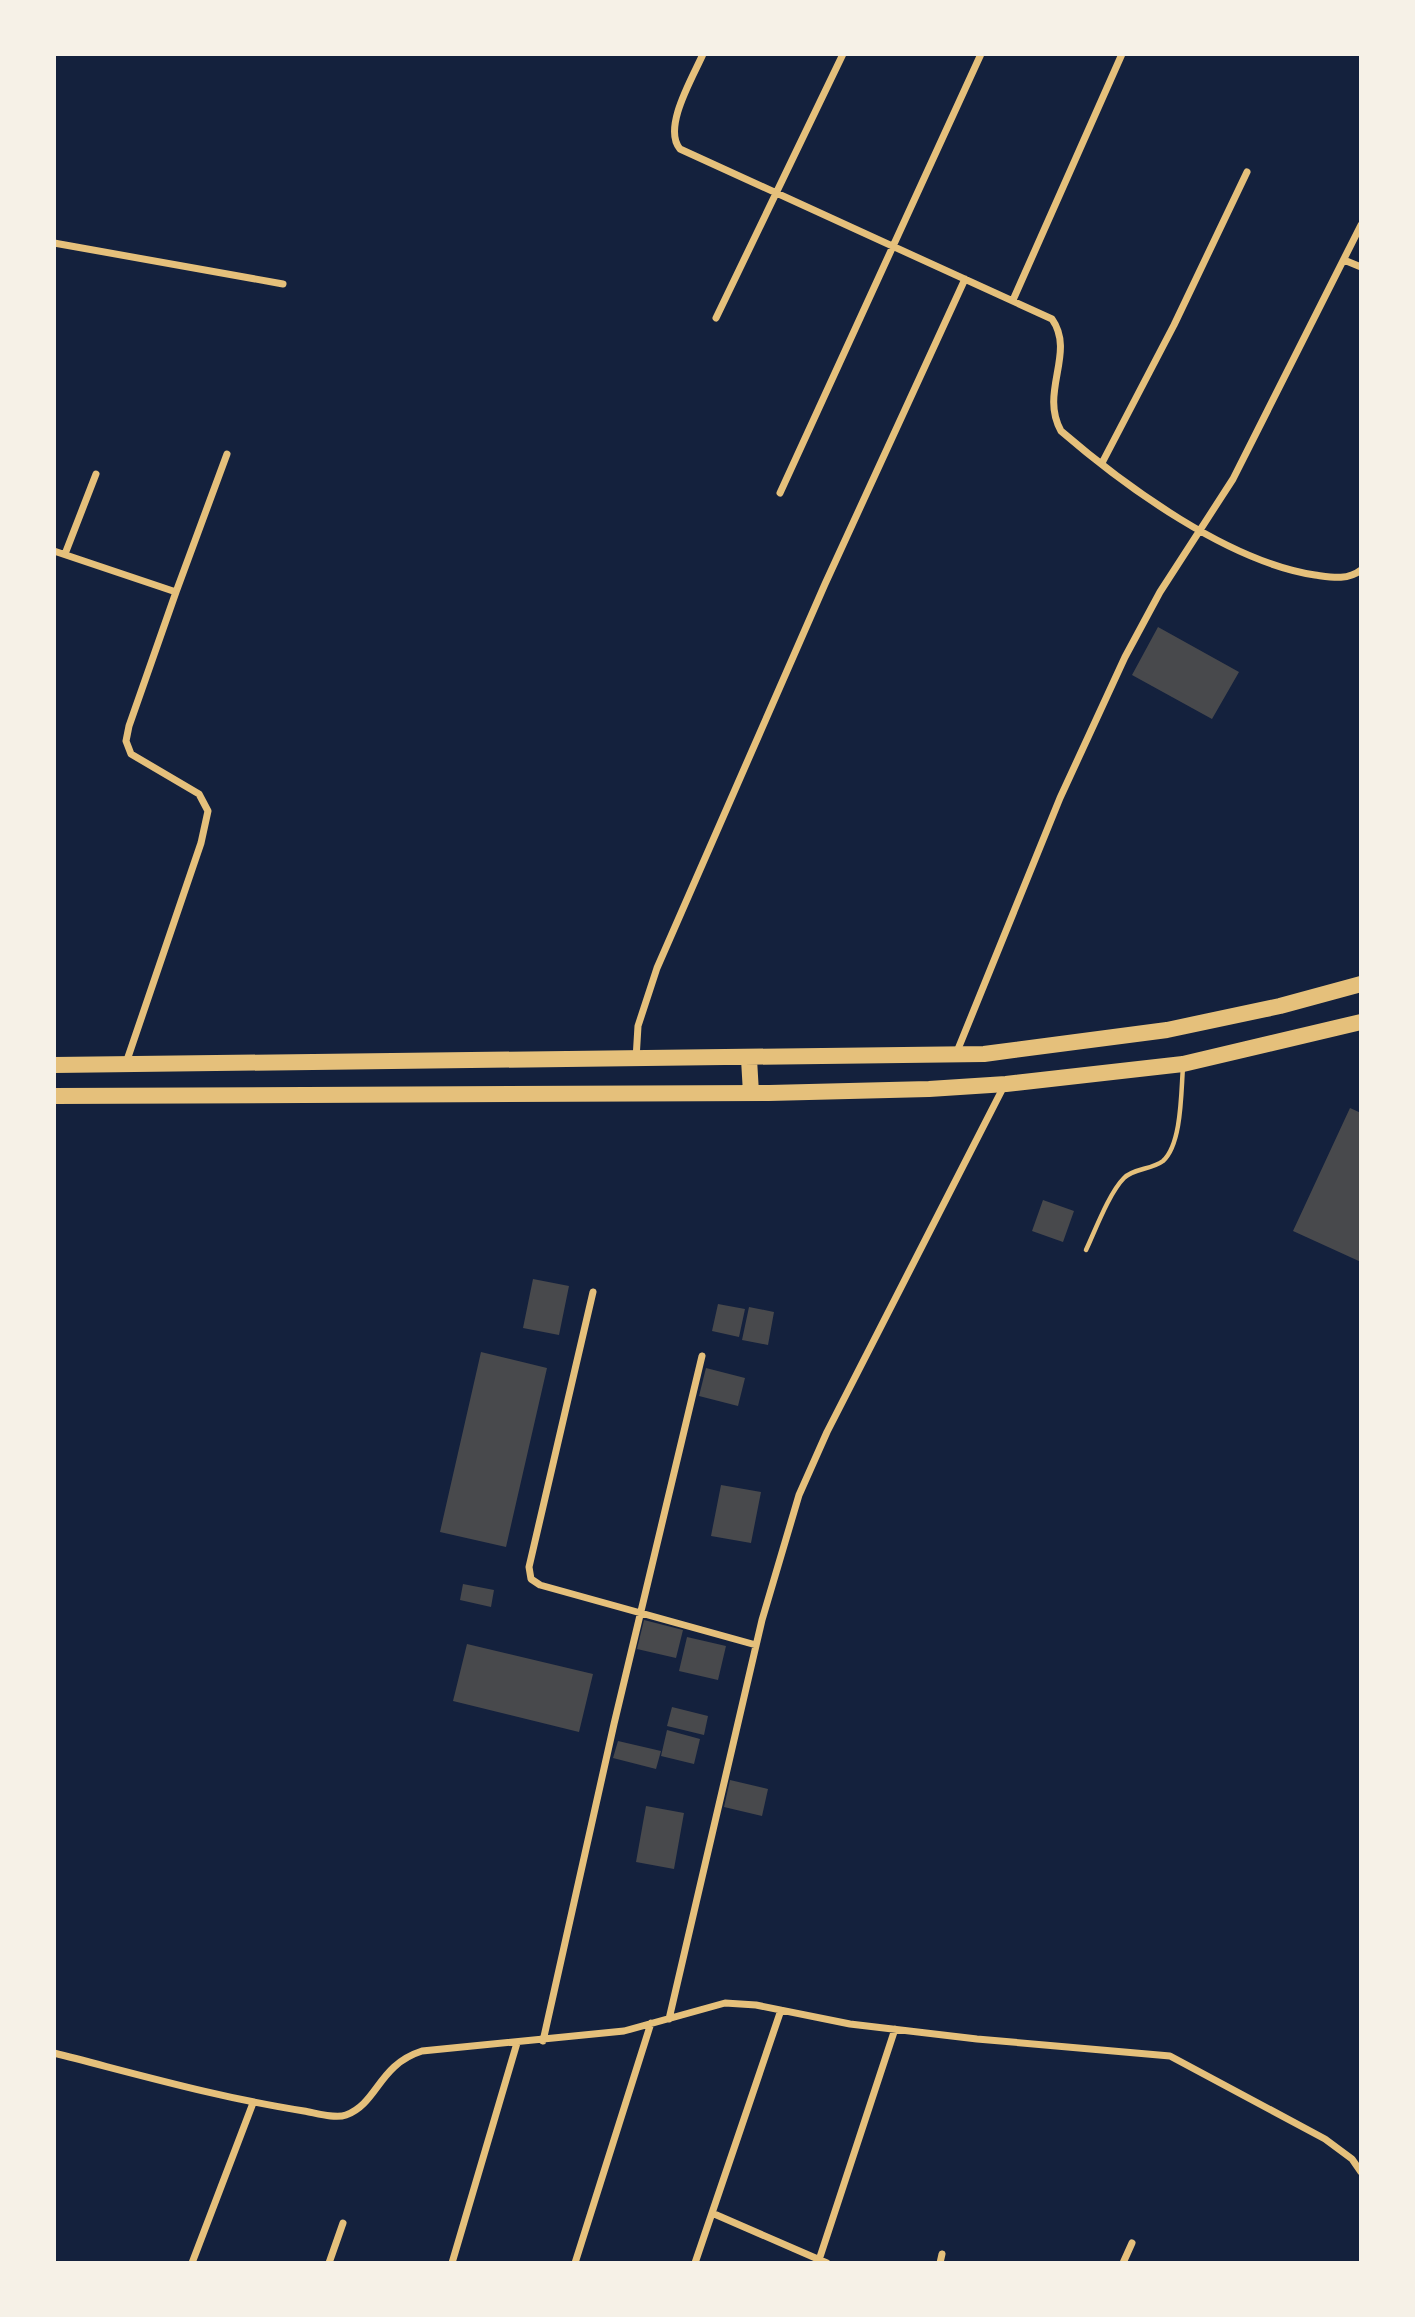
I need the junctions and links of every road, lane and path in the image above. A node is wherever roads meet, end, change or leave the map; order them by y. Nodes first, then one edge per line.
1 (703, 54) edge
2 (843, 54) edge
3 (981, 54) edge
4 (1122, 54) edge
5 (1247, 172) dead end
6 (776, 195) junction
7 (1361, 225) edge
8 (54, 243) edge
9 (896, 245) junction
10 (1344, 260) junction
11 (1361, 267) edge
12 (965, 279) junction
13 (283, 284) dead end
14 (1013, 300) junction
15 (716, 318) dead end
16 (227, 454) dead end
17 (1102, 463) junction
18 (96, 474) dead end
19 (780, 493) dead end
20 (1199, 532) junction
21 (54, 551) edge
22 (65, 554) junction
23 (1361, 570) edge
24 (176, 592) junction
25 (1361, 984) edge
26 (1361, 1022) edge
27 (956, 1055) junction
28 (749, 1059) junction
29 (636, 1060) junction
30 (1183, 1064) junction
31 (54, 1065) edge
32 (125, 1065) junction
33 (1006, 1084) junction
34 (751, 1093) junction
35 (54, 1096) edge
36 (1086, 1250) dead end
37 (593, 1292) dead end
38 (702, 1356) dead end
39 (641, 1613) junction
40 (756, 1645) junction
41 (781, 2010) junction
42 (669, 2019) junction
43 (651, 2024) junction
44 (895, 2029) junction
45 (543, 2041) junction
46 (517, 2043) junction
47 (54, 2053) edge
48 (253, 2103) junction
49 (1361, 2172) edge
50 (712, 2213) junction
51 (343, 2222) dead end
52 (1132, 2244) dead end
53 (818, 2261) edge
54 (192, 2263) edge
55 (329, 2263) edge
56 (452, 2263) edge
57 (575, 2263) edge
58 (695, 2263) edge
59 (827, 2263) edge
60 (1123, 2263) edge

1 - 6 street
2 - 6 street
3 - 9 street
4 - 14 street
5 - 17 street
6 - 9 street
6 - 15 street
7 - 10 street
8 - 13 street
9 - 12 street
9 - 19 street
10 - 11 street
10 - 20 street
12 - 14 street
12 - 29 street
14 - 17 street
16 - 24 street
17 - 20 street
18 - 22 street
20 - 23 street
20 - 27 street
21 - 22 street
22 - 24 street
24 - 32 street
25 - 27 highway
26 - 30 highway
27 - 28 highway
28 - 29 highway
28 - 34 highway
29 - 32 highway
30 - 33 highway
30 - 36 lane
31 - 32 highway
33 - 34 highway
33 - 40 street
34 - 35 highway
37 - 39 street
38 - 39 street
39 - 40 street
39 - 45 street
40 - 42 street
41 - 42 street
41 - 44 street
41 - 50 street
42 - 43 street
43 - 45 street
43 - 57 street
44 - 49 street
44 - 53 street
45 - 46 street
46 - 48 street
46 - 56 street
47 - 48 street
48 - 54 street
50 - 53 street
50 - 58 street
51 - 55 street
52 - 60 street
53 - 59 street

